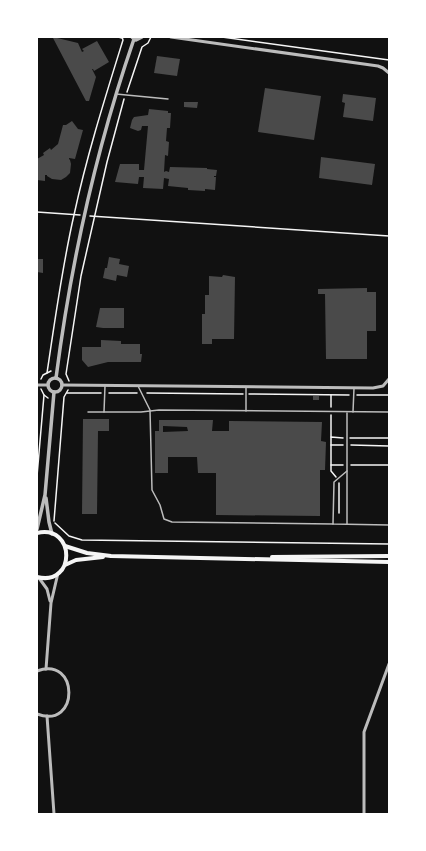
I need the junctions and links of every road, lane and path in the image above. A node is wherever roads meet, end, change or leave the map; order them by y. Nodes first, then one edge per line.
1 (118, 37) edge
2 (122, 37) edge
3 (142, 37) edge
4 (151, 37) edge
5 (171, 37) edge
6 (222, 37) edge
7 (133, 38) edge
8 (389, 60) edge
9 (389, 73) edge
10 (116, 94) junction
11 (126, 94) junction
12 (168, 99) dead end
13 (37, 212) edge
14 (74, 215) junction
15 (84, 216) junction
16 (94, 216) junction
17 (389, 236) edge
18 (47, 373) dead end
19 (56, 378) junction
20 (389, 381) edge
21 (37, 385) edge
22 (48, 385) junction
23 (62, 385) junction
24 (69, 385) junction
25 (104, 385) junction
26 (138, 386) junction
27 (246, 387) junction
28 (354, 388) junction
29 (54, 392) junction
30 (67, 393) junction
31 (104, 393) junction
32 (142, 393) junction
33 (246, 394) junction
34 (44, 395) dead end
35 (354, 395) junction
36 (389, 395) edge
37 (150, 410) junction
38 (246, 411) junction
39 (88, 412) dead end
40 (104, 412) junction
41 (347, 412) junction
42 (353, 412) junction
43 (389, 412) edge
44 (347, 438) junction
45 (389, 438) edge
46 (347, 445) junction
47 (389, 446) edge
48 (331, 464) dead end
49 (347, 465) junction
50 (389, 465) edge
51 (347, 471) junction
52 (37, 476) edge
53 (45, 495) junction
54 (333, 508) junction
55 (347, 508) junction
56 (49, 522) junction
57 (54, 522) junction
58 (333, 524) junction
59 (347, 524) junction
60 (389, 525) edge
61 (37, 529) edge
62 (37, 533) edge
63 (52, 534) junction
64 (389, 544) edge
65 (65, 546) junction
66 (111, 556) junction
67 (389, 556) edge
68 (254, 558) junction
69 (389, 562) edge
70 (64, 565) junction
71 (58, 573) junction
72 (38, 577) edge
73 (51, 603) junction
74 (389, 664) edge
75 (46, 669) junction
76 (37, 671) edge
77 (37, 714) edge
78 (47, 716) junction
79 (54, 814) edge
80 (364, 814) edge

1 - 2 path
2 - 14 path
3 - 7 street
4 - 11 path
5 - 9 street
6 - 8 path
7 - 10 street
10 - 11 lane
10 - 15 street
11 - 12 lane
11 - 16 path
13 - 14 path
14 - 15 path
14 - 18 path
15 - 16 path
15 - 19 street
16 - 17 path
16 - 24 path
19 - 22 street
19 - 23 street
20 - 28 street
21 - 22 street
22 - 29 street
23 - 24 street
23 - 29 street
24 - 25 street
24 - 30 path
25 - 26 street
25 - 31 lane
26 - 27 street
26 - 32 lane
27 - 28 street
27 - 33 lane
28 - 35 lane
29 - 53 street
30 - 31 path
30 - 57 path
31 - 32 path
31 - 40 lane
32 - 33 path
32 - 37 lane
33 - 35 path
33 - 38 lane
34 - 52 path
35 - 36 path
35 - 42 lane
37 - 38 lane
37 - 40 lane
37 - 58 lane
38 - 41 lane
39 - 40 lane
41 - 42 lane
41 - 44 lane
42 - 43 lane
44 - 45 path
44 - 46 lane
44 - 46 path
46 - 47 path
46 - 49 lane
48 - 49 path
49 - 50 path
49 - 51 lane
51 - 54 lane
51 - 55 lane
53 - 56 street
53 - 61 street
54 - 55 path
54 - 58 lane
55 - 59 lane
56 - 57 path
56 - 63 street
57 - 64 path
58 - 59 lane
59 - 60 lane
62 - 63 main road
63 - 65 main road
65 - 66 main road
65 - 70 main road
66 - 68 main road
66 - 70 main road
67 - 68 main road
68 - 69 main road
70 - 71 main road
71 - 72 main road
71 - 73 street
72 - 73 street
73 - 75 street
74 - 80 street
75 - 76 street
75 - 78 street
77 - 78 street
78 - 79 street

